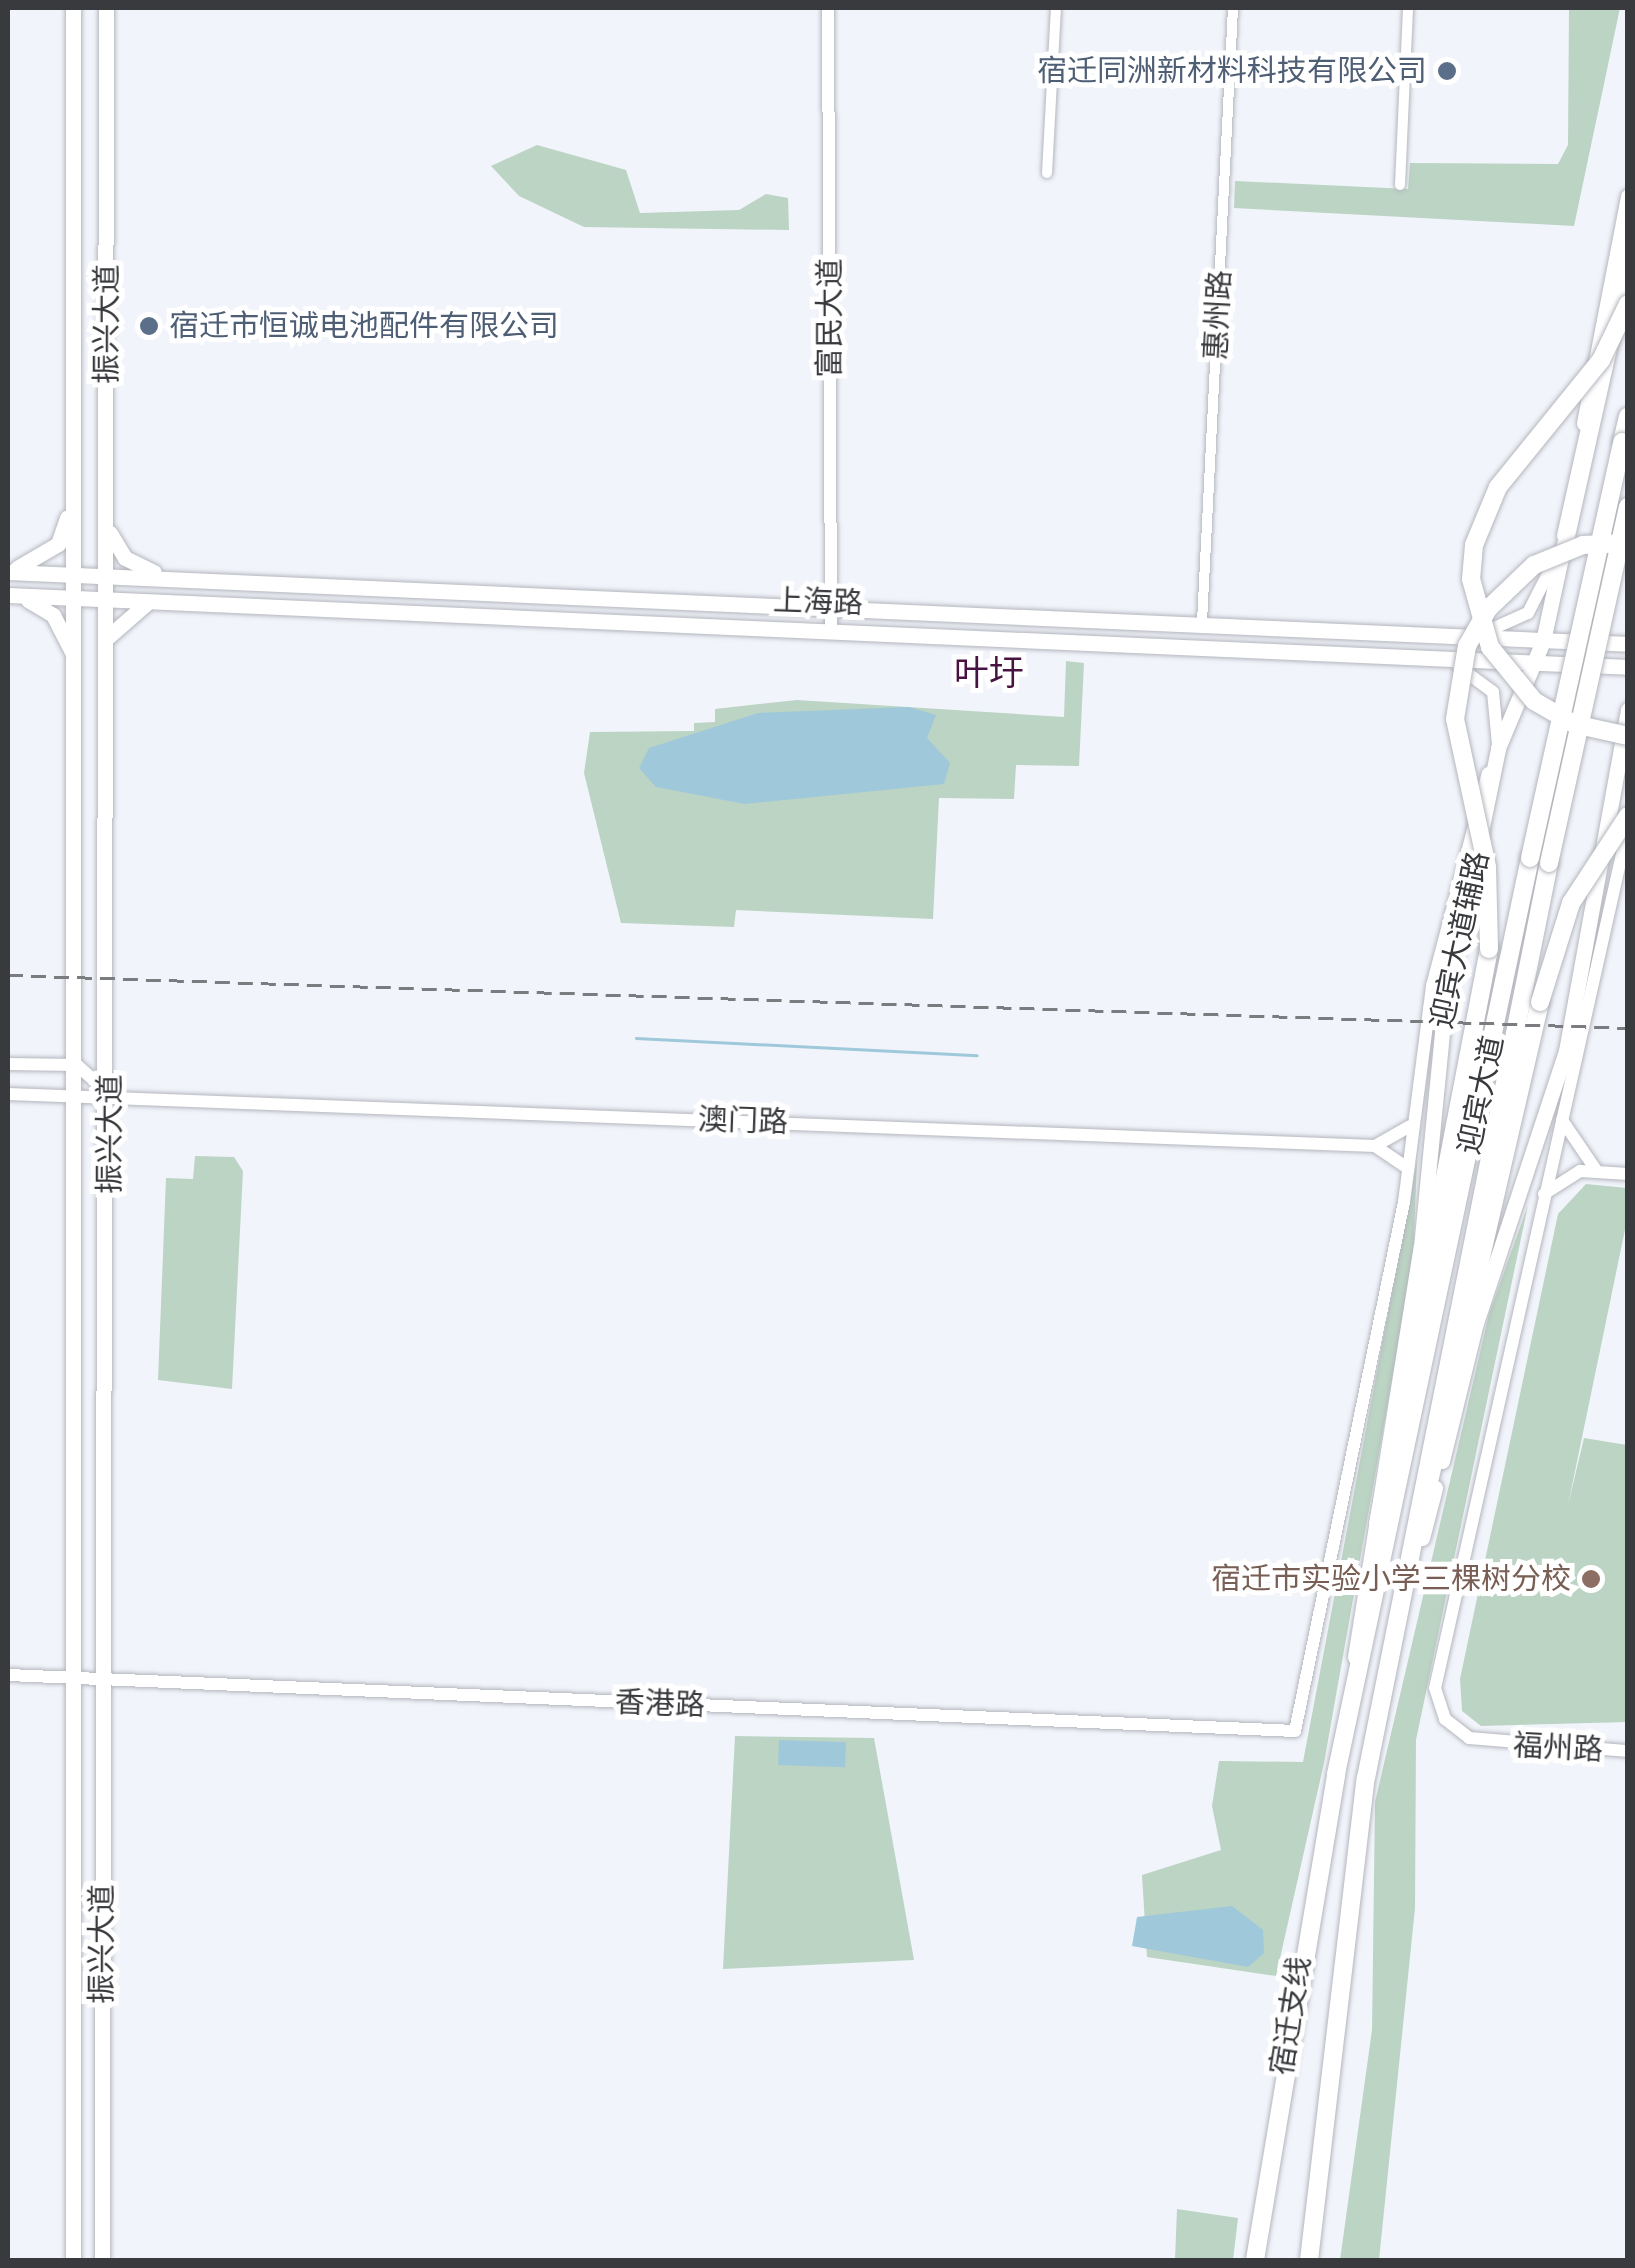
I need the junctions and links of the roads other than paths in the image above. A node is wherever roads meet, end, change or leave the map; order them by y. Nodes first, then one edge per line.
1 (73, 8) edge
2 (106, 8) edge
3 (828, 8) edge
4 (1056, 8) edge
5 (1233, 8) edge
6 (1408, 8) edge
7 (1048, 173) dead end
8 (1400, 185) dead end
9 (1628, 196) edge
10 (1628, 259) edge
11 (1628, 304) edge
12 (1628, 417) edge
13 (75, 474) junction
14 (108, 508) junction
15 (1628, 508) edge
16 (75, 514) junction
17 (108, 528) junction
18 (1566, 536) junction
19 (1628, 544) edge
20 (8, 571) edge
21 (29, 572) junction
22 (75, 574) junction
23 (108, 575) junction
24 (147, 577) junction
25 (177, 578) junction
26 (11, 595) edge
27 (75, 598) junction
28 (705, 598) junction
29 (108, 599) junction
30 (152, 601) junction
31 (832, 602) junction
32 (942, 608) junction
33 (708, 622) junction
34 (1202, 622) junction
35 (831, 628) junction
36 (1352, 630) junction
37 (944, 634) junction
38 (1543, 641) junction
39 (108, 644) junction
40 (1628, 644) edge
41 (76, 652) junction
42 (1351, 654) junction
43 (1530, 662) junction
44 (1628, 667) edge
45 (1628, 710) edge
46 (1628, 736) edge
47 (1498, 748) junction
48 (1628, 816) edge
49 (1628, 827) edge
50 (1628, 847) edge
51 (1613, 893) junction
52 (8, 1064) edge
53 (77, 1066) junction
54 (8, 1094) edge
55 (77, 1096) junction
56 (110, 1096) junction
57 (1562, 1120) junction
58 (1410, 1126) junction
59 (1376, 1146) junction
60 (1406, 1168) junction
61 (1596, 1170) junction
62 (1628, 1174) edge
63 (1536, 1207) junction
64 (1396, 1590) junction
65 (8, 1675) edge
66 (76, 1678) junction
67 (104, 1680) junction
68 (1352, 1697) junction
69 (1376, 1706) junction
70 (1628, 1751) edge
71 (1336, 1774) joint
72 (1366, 1778) joint
73 (73, 2260) edge
74 (102, 2260) edge
75 (1255, 2260) edge
76 (1308, 2260) edge

1 - 13 main road, 振兴大道
2 - 14 main road, 振兴大道
3 - 31 street, 富民大道
4 - 7 street
5 - 34 street, 惠州路
6 - 8 street
9 - 18 main road, 迎宾大道辅路
10 - 18 highway
11 - 46 highway, bridge
12 - 68 highway, 迎宾大道, bridge
13 - 16 main road, 振兴大道
13 - 20 main road
14 - 16 main road
14 - 17 main road, 振兴大道
15 - 64 highway, 迎宾大道, bridge
16 - 22 main road, 振兴大道
17 - 23 main road, 振兴大道
17 - 25 main road
18 - 36 street
18 - 38 main road, 迎宾大道辅路
19 - 68 highway, bridge
20 - 21 main road, 上海路
21 - 22 main road, 上海路
21 - 26 main road
22 - 23 main road, 上海路
22 - 27 main road, 振兴大道
23 - 24 main road, 上海路
23 - 29 main road, 振兴大道
24 - 25 main road, 上海路
24 - 30 main road
25 - 28 main road, 上海路
26 - 27 main road, 上海路
26 - 41 main road
27 - 29 main road, 上海路
27 - 41 main road, 振兴大道
28 - 31 main road, 上海路
28 - 33 main road
29 - 30 main road, 上海路
29 - 39 main road, 振兴大道
30 - 33 main road, 上海路
30 - 39 main road
31 - 32 main road, 上海路
31 - 35 street, 富民大道
32 - 34 main road, 上海路
32 - 37 main road
33 - 35 main road, 上海路
34 - 36 main road, 上海路
35 - 37 main road, 上海路
36 - 38 main road, 上海路
37 - 42 main road, 上海路
38 - 40 main road, 上海路
38 - 43 main road, 迎宾大道辅路
39 - 41 main road
39 - 56 main road, 振兴大道
41 - 53 main road, 振兴大道
42 - 43 main road, 上海路
42 - 47 street
43 - 44 main road, 上海路
43 - 47 main road, 迎宾大道辅路
45 - 69 main road
47 - 58 street
47 - 68 main road, 迎宾大道辅路
48 - 64 highway, bridge
49 - 51 street
50 - 51 street
51 - 57 street
52 - 53 street
53 - 55 main road, 振兴大道
53 - 56 street
54 - 55 street, 澳门路
55 - 56 street, 澳门路
55 - 66 main road, 振兴大道
56 - 59 street, 澳门路
56 - 67 main road, 振兴大道
57 - 61 street
57 - 63 street
58 - 59 street
58 - 60 street
59 - 60 street
60 - 67 street, 香港路
61 - 62 street
61 - 63 street
63 - 70 street, 福州路
64 - 69 highway, 迎宾大道
65 - 66 street, 香港路
66 - 67 street, 香港路
66 - 73 main road, 振兴大道
67 - 74 main road, 振兴大道
68 - 71 highway, 迎宾大道
69 - 72 highway, 迎宾大道
71 - 75 highway, 宿迁支线
72 - 76 highway, 宿迁支线

